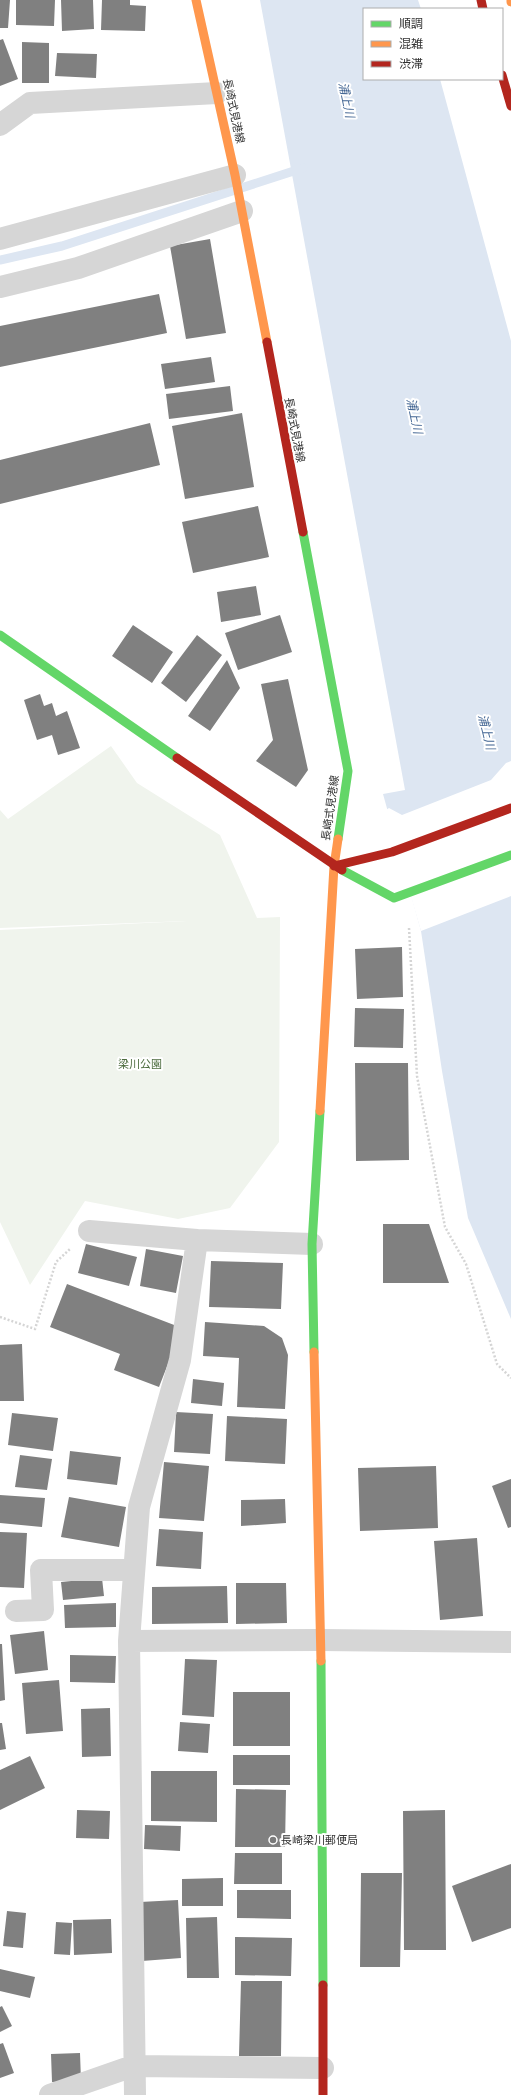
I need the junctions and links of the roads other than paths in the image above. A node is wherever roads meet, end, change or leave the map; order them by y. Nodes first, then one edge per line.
1 (196, 0) edge
2 (503, 78) edge
3 (217, 93) junction
4 (511, 106) edge
5 (0, 125) edge
6 (235, 175) junction
7 (242, 211) junction
8 (0, 239) edge
9 (0, 287) edge
10 (0, 635) edge
11 (511, 808) edge
12 (511, 855) edge
13 (334, 866) junction
14 (89, 1231) road end
15 (197, 1240) junction
16 (312, 1244) junction
17 (134, 1570) junction
18 (16, 1611) dead end
19 (320, 1640) junction
20 (129, 1641) junction
21 (511, 1642) edge
22 (133, 2066) junction
23 (323, 2068) junction
24 (50, 2095) edge
25 (135, 2095) edge
26 (323, 2095) edge

1 - 3 street, 長崎式見港線
2 - 4 street
3 - 5 street
3 - 6 street, 長崎式見港線
6 - 7 street, 長崎式見港線
6 - 8 street
7 - 9 street
7 - 13 street, 長崎式見港線
10 - 13 street
11 - 13 street
12 - 13 street
13 - 16 street, 長崎式見港線
14 - 15 street
15 - 16 street
15 - 17 street
16 - 19 street, 長崎式見港線
17 - 18 street
17 - 20 street
19 - 20 street
19 - 21 street
19 - 23 street, 長崎式見港線
20 - 22 street
22 - 23 street
22 - 24 street
22 - 25 street
23 - 26 street, 長崎式見港線

